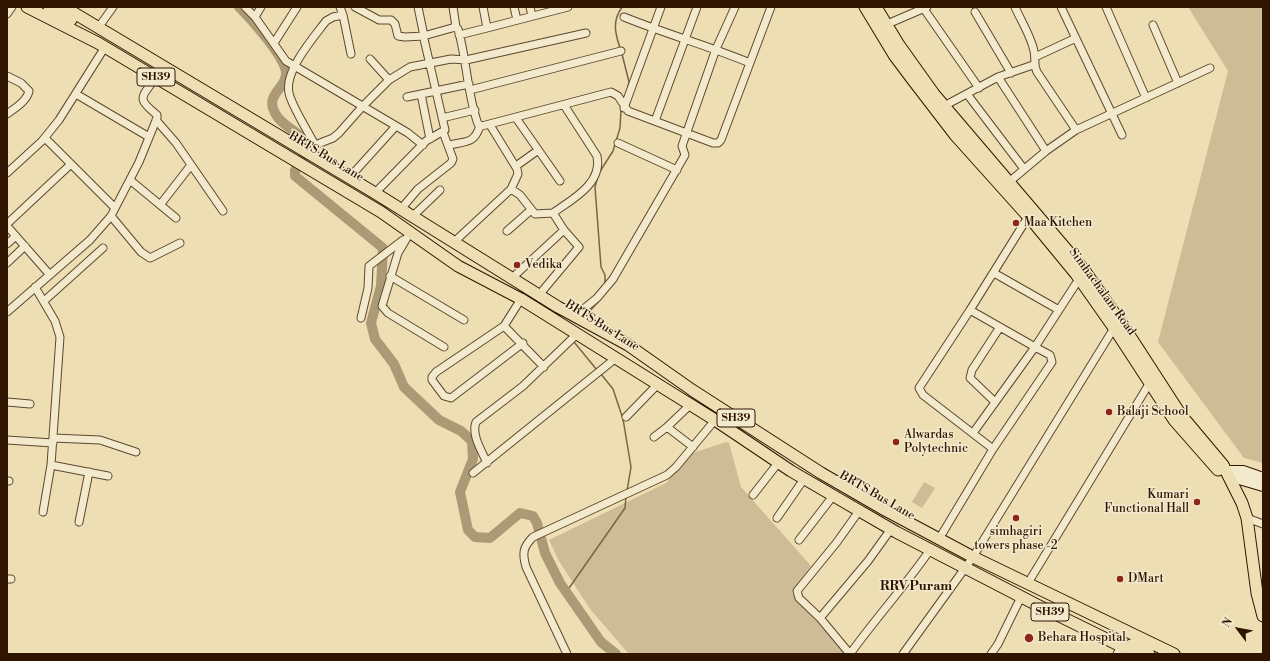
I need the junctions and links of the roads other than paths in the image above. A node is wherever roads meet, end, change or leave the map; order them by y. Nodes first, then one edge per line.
1 (12, 7) edge
2 (27, 7) edge
3 (49, 7) edge
4 (64, 7) edge
5 (113, 7) edge
6 (245, 7) edge
7 (262, 7) edge
8 (297, 7) edge
9 (340, 7) edge
10 (355, 7) edge
11 (418, 7) edge
12 (453, 7) edge
13 (484, 7) edge
14 (514, 7) edge
15 (530, 7) edge
16 (568, 7) edge
17 (661, 7) edge
18 (697, 7) edge
19 (735, 7) edge
20 (771, 7) edge
21 (866, 7) edge
22 (876, 7) edge
23 (1016, 7) edge
24 (1061, 7) edge
25 (1106, 7) edge
26 (925, 8) edge
27 (546, 10) edge
28 (975, 12) dead end
29 (7, 14) edge
30 (343, 15) junction
31 (532, 16) junction
32 (255, 17) junction
33 (624, 17) dead end
34 (517, 20) junction
35 (1153, 25) dead end
36 (456, 27) junction
37 (881, 27) junction
38 (98, 28) junction
39 (487, 28) junction
40 (653, 29) junction
41 (586, 33) dead end
42 (459, 35) junction
43 (424, 36) junction
44 (1076, 38) junction
45 (684, 40) junction
46 (274, 43) junction
47 (105, 47) junction
48 (716, 49) junction
49 (621, 51) dead end
50 (351, 54) dead end
51 (1035, 57) junction
52 (370, 59) dead end
53 (466, 60) junction
54 (430, 63) junction
55 (750, 63) junction
56 (1033, 65) junction
57 (294, 66) junction
58 (1210, 68) dead end
59 (1011, 73) junction
60 (7, 76) edge
61 (156, 77) junction
62 (998, 77) junction
63 (389, 80) junction
64 (1178, 83) junction
65 (470, 87) junction
66 (979, 88) junction
67 (436, 90) junction
68 (76, 94) junction
69 (421, 94) junction
70 (967, 94) junction
71 (407, 97) dead end
72 (1146, 98) junction
73 (564, 105) junction
74 (623, 106) junction
75 (944, 106) junction
76 (362, 107) junction
77 (474, 110) junction
78 (7, 114) edge
79 (1111, 114) junction
80 (442, 118) junction
81 (516, 118) junction
82 (156, 120) junction
83 (655, 121) junction
84 (480, 125) junction
85 (490, 125) junction
86 (396, 126) junction
87 (1076, 130) junction
88 (443, 132) junction
89 (687, 133) junction
90 (1122, 135) dead end
91 (149, 137) junction
92 (45, 138) junction
93 (430, 139) junction
94 (618, 143) dead end
95 (422, 145) junction
96 (449, 146) junction
97 (286, 147) junction
98 (537, 151) dead end
99 (1046, 151) junction
100 (311, 157) junction
101 (71, 164) junction
102 (191, 165) junction
103 (516, 166) junction
104 (1024, 169) junction
105 (677, 170) junction
106 (7, 173) edge
107 (349, 178) junction
108 (130, 180) junction
109 (560, 181) dead end
110 (1006, 185) junction
111 (511, 189) junction
112 (440, 190) dead end
113 (375, 193) junction
114 (160, 205) junction
115 (115, 208) junction
116 (401, 209) junction
117 (531, 210) junction
118 (223, 211) dead end
119 (553, 213) junction
120 (111, 216) junction
121 (413, 216) junction
122 (1028, 217) junction
123 (176, 218) dead end
124 (7, 225) edge
125 (564, 230) junction
126 (507, 231) dead end
127 (409, 234) junction
128 (16, 236) junction
129 (454, 242) junction
130 (180, 243) dead end
131 (7, 244) edge
132 (25, 246) junction
133 (103, 248) dead end
134 (7, 263) edge
135 (994, 273) junction
136 (50, 275) junction
137 (1080, 275) junction
138 (390, 276) junction
139 (512, 278) junction
140 (35, 287) junction
141 (539, 295) junction
142 (521, 299) junction
143 (44, 301) junction
144 (970, 310) junction
145 (1059, 310) junction
146 (7, 312) edge
147 (575, 316) junction
148 (361, 318) dead end
149 (464, 320) dead end
150 (504, 326) junction
151 (1000, 327) junction
152 (1114, 328) junction
153 (577, 334) junction
154 (523, 343) junction
155 (1035, 346) junction
156 (444, 347) dead end
157 (616, 358) junction
158 (544, 367) junction
159 (1153, 381) junction
160 (658, 384) junction
161 (7, 402) edge
162 (995, 402) junction
163 (30, 404) dead end
164 (690, 405) junction
165 (626, 417) dead end
166 (715, 420) junction
167 (667, 427) junction
168 (973, 433) junction
169 (654, 436) dead end
170 (7, 440) edge
171 (53, 440) junction
172 (693, 447) junction
173 (993, 449) junction
174 (136, 452) dead end
175 (778, 462) junction
176 (487, 463) junction
177 (51, 465) junction
178 (89, 472) junction
179 (473, 473) dead end
180 (108, 476) dead end
181 (1229, 477) junction
182 (1263, 478) edge
183 (804, 479) junction
184 (1263, 486) edge
185 (753, 494) dead end
186 (833, 496) junction
187 (859, 511) junction
188 (43, 512) dead end
189 (777, 518) dead end
190 (1247, 518) junction
191 (79, 522) dead end
192 (1263, 524) edge
193 (891, 529) junction
194 (939, 539) junction
195 (799, 540) dead end
196 (930, 550) junction
197 (969, 562) junction
198 (1028, 583) junction
199 (1021, 597) junction
200 (1260, 598) edge
201 (1263, 616) edge
202 (820, 618) junction
203 (1119, 650) edge
204 (567, 654) edge
205 (850, 654) edge
206 (903, 654) edge
207 (991, 654) edge
208 (1137, 654) edge
209 (1149, 654) edge
210 (1174, 654) edge

1 - 29 street
2 - 47 main road, SH39
3 - 97 main road, BRTS Bus Lane
4 - 38 main road, SH39
5 - 38 street
6 - 32 street
7 - 32 street
8 - 46 street
9 - 30 street
10 - 43 street
11 - 43 street
12 - 36 street
13 - 39 street
14 - 34 street
15 - 31 street
16 - 27 street
17 - 40 street
18 - 45 street
19 - 48 street
20 - 55 street
21 - 37 main road, Simhachalam Road
22 - 37 main road
23 - 51 street
24 - 44 street
25 - 72 street
26 - 37 street
26 - 66 street
27 - 31 street
28 - 59 street
30 - 50 street
30 - 57 street
31 - 34 street
32 - 46 street
33 - 40 street
34 - 39 street
35 - 64 street
36 - 42 street
36 - 43 street
37 - 75 main road
37 - 110 main road, Simhachalam Road
38 - 97 main road, SH39
39 - 42 street
40 - 45 street
40 - 74 street
41 - 53 street
42 - 53 street
43 - 54 street
44 - 51 street
44 - 79 street
45 - 48 street
45 - 83 street
46 - 57 street
47 - 61 main road, SH39
47 - 68 street
48 - 55 street
48 - 89 street
49 - 65 street
51 - 56 street
52 - 63 street
53 - 54 street
53 - 65 street
54 - 63 street
54 - 67 street
55 - 89 street
56 - 59 street
56 - 87 street
57 - 76 street
57 - 100 street
58 - 64 street
59 - 62 street
60 - 78 street
61 - 82 street
61 - 97 main road, SH39
62 - 66 street
62 - 99 street
63 - 76 street
64 - 72 street
65 - 67 street
65 - 77 street
66 - 70 street
67 - 69 street
67 - 80 street
68 - 91 street
68 - 92 street
69 - 71 street
69 - 93 street
70 - 75 street
70 - 104 street
72 - 79 street
73 - 74 street
73 - 81 street
73 - 119 street
74 - 83 street
75 - 110 main road
76 - 86 street
76 - 100 street
77 - 80 street
77 - 84 street
79 - 87 street
79 - 90 street
80 - 88 street
81 - 85 street
81 - 109 street
82 - 91 street
82 - 102 street
83 - 89 street
84 - 85 street
84 - 96 street
85 - 103 street
86 - 95 street
86 - 107 street
87 - 99 street
88 - 93 street
88 - 96 street
89 - 105 street
91 - 108 street
92 - 101 street
92 - 106 street
93 - 95 street
94 - 105 street
95 - 113 street
96 - 116 street
97 - 100 main road, SH39
98 - 103 street
99 - 104 street
100 - 107 main road, SH39
100 - 127 main road, SH39
100 - 197 main road, BRTS Bus Lane
101 - 115 street
101 - 124 street
102 - 114 street
102 - 118 street
103 - 111 street
104 - 110 street
105 - 147 street
107 - 113 main road, SH39
108 - 114 street
108 - 115 street
110 - 122 main road, Simhachalam Road
110 - 137 main road
111 - 117 street
111 - 129 street
112 - 121 street
113 - 116 main road, SH39
114 - 123 street
115 - 120 street
116 - 121 main road, SH39
117 - 119 street
117 - 126 street
119 - 125 street
120 - 130 street
120 - 136 street
121 - 129 main road, SH39
122 - 135 street
122 - 137 main road, Simhachalam Road
124 - 128 street
125 - 139 street
125 - 141 street
127 - 138 street
127 - 142 main road, SH39
127 - 148 street
128 - 131 street
128 - 132 street
129 - 139 main road, SH39
132 - 134 street
132 - 136 street
133 - 143 street
135 - 144 street
135 - 145 street
136 - 140 street
137 - 145 street
137 - 152 main road, Simhachalam Road
137 - 159 main road
138 - 149 street
138 - 156 street
139 - 141 main road, SH39
140 - 143 street
140 - 146 street
141 - 147 main road, SH39
142 - 150 street
142 - 153 main road, SH39
143 - 171 street
144 - 151 street
144 - 168 street
145 - 155 street
147 - 194 main road, SH39
150 - 154 street
150 - 154 street
151 - 155 street
151 - 162 street
152 - 159 main road, Simhachalam Road
152 - 197 street
153 - 157 main road, SH39
153 - 158 street
154 - 158 street
155 - 162 street
155 - 173 street
157 - 160 main road, SH39
157 - 176 street
158 - 176 street
159 - 181 main road, Simhachalam Road
159 - 198 street
160 - 164 main road, SH39
160 - 165 street
161 - 163 street
162 - 168 street
164 - 166 main road, SH39
164 - 167 street
166 - 172 street
166 - 175 main road, SH39
167 - 169 street
167 - 172 street
168 - 173 street
170 - 171 street
171 - 174 street
171 - 177 street
172 - 204 street
173 - 194 street
175 - 183 main road, SH39
175 - 185 street
176 - 179 street
177 - 178 street
177 - 188 street
178 - 180 street
178 - 191 street
181 - 182 street
181 - 184 street
181 - 190 main road, Simhachalam Road
183 - 186 main road, SH39
183 - 189 street
186 - 187 main road, SH39
186 - 195 street
187 - 193 main road, SH39
187 - 202 street
190 - 192 street
190 - 200 main road, Simhachalam Road
193 - 196 main road, SH39
193 - 202 street
194 - 197 main road, SH39
196 - 197 main road, SH39
196 - 205 street
197 - 198 main road, SH39
197 - 199 main road, SH39
197 - 206 street
197 - 209 main road, BRTS Bus Lane
198 - 210 main road, SH39
199 - 203 main road, SH39
199 - 207 street
200 - 201 main road, Simhachalam Road
202 - 205 street
203 - 208 main road, SH39

